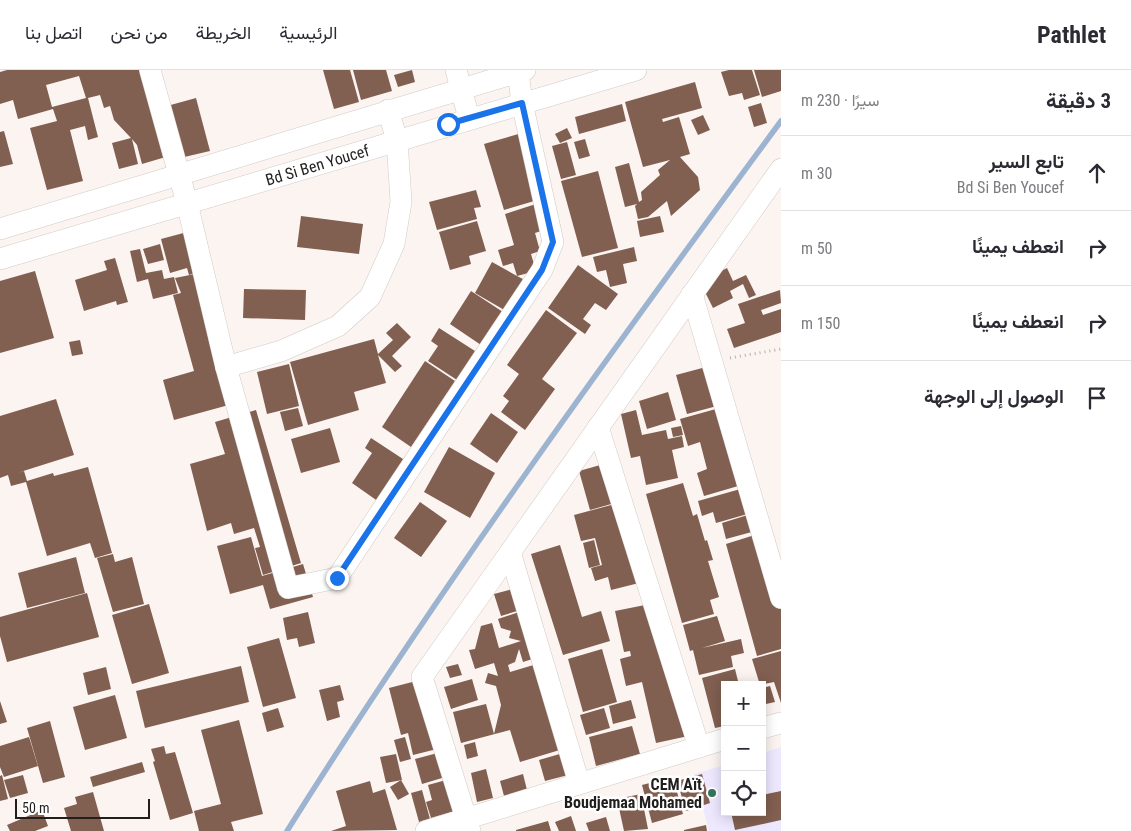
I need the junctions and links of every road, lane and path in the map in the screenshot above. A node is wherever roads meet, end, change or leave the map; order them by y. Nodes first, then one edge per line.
1 (150, 70) edge
2 (636, 70) edge
3 (521, 71) edge
4 (615, 73) edge
5 (458, 80) edge
6 (522, 103) junction
7 (388, 110) junction
8 (469, 118) junction
9 (397, 140) junction
10 (781, 169) edge
11 (179, 173) junction
12 (187, 203) junction
13 (25, 221) junction
14 (0, 229) edge
15 (33, 249) junction
16 (0, 259) edge
17 (692, 294) junction
18 (781, 349) edge
19 (712, 360) junction
20 (226, 367) junction
21 (598, 427) junction
22 (510, 552) junction
23 (781, 598) edge
24 (781, 723) edge
25 (766, 727) edge
26 (721, 741) edge
27 (699, 747) junction
28 (578, 783) junction
29 (468, 824) edge
30 (426, 831) edge

1 - 11 street
2 - 4 street, Bd Si Ben Youcef
3 - 5 street, Bd Si Ben Youcef
3 - 6 street
4 - 6 street, Bd Si Ben Youcef
5 - 7 street, Bd Si Ben Youcef
5 - 8 street
6 - 8 street, Bd Si Ben Youcef
6 - 20 street
7 - 9 street
7 - 11 street, Bd Si Ben Youcef
8 - 9 street, Bd Si Ben Youcef
9 - 12 street, Bd Si Ben Youcef
9 - 20 street
10 - 17 street
11 - 12 street
11 - 13 street, Bd Si Ben Youcef
12 - 15 street, Bd Si Ben Youcef
12 - 20 street
13 - 14 street, Bd Si Ben Youcef
13 - 15 street
15 - 16 street, Bd Si Ben Youcef
17 - 19 street
17 - 21 street
18 - 19 path
19 - 23 street
21 - 22 street
21 - 27 street
22 - 28 street
22 - 29 street
24 - 25 street
26 - 27 street
27 - 28 street
28 - 29 street
29 - 30 street

